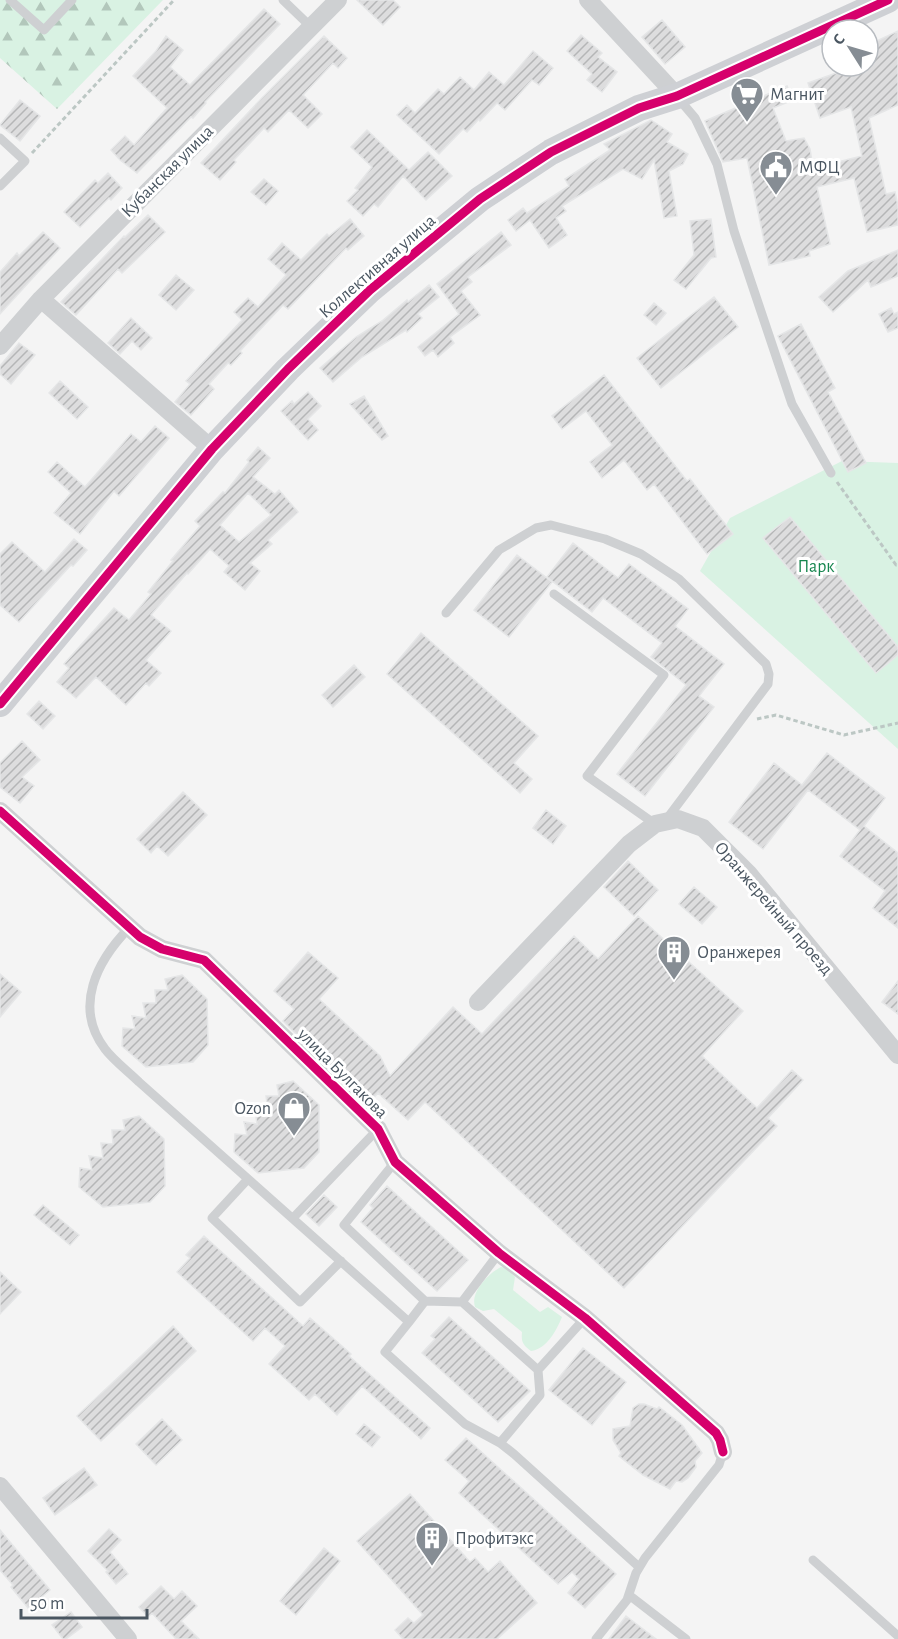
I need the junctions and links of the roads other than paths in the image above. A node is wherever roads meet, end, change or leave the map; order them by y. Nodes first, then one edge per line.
1 (10, 0) edge
2 (72, 0) edge
3 (283, 0) edge
4 (338, 0) edge
5 (588, 0) edge
6 (888, 0) edge
7 (310, 26) junction
8 (677, 96) junction
9 (0, 138) edge
10 (0, 186) edge
11 (41, 299) junction
12 (0, 346) edge
13 (212, 449) junction
14 (831, 473) road end
15 (554, 594) dead end
16 (446, 613) dead end
17 (0, 704) edge
18 (0, 811) edge
19 (660, 823) junction
20 (129, 928) junction
21 (478, 1002) dead end
22 (898, 1055) edge
23 (378, 1129) junction
24 (395, 1162) junction
25 (248, 1179) junction
26 (293, 1218) junction
27 (500, 1253) junction
28 (341, 1261) junction
29 (425, 1301) junction
30 (462, 1302) junction
31 (585, 1318) junction
32 (409, 1322) junction
33 (538, 1370) junction
34 (500, 1443) junction
35 (723, 1452) joint
36 (0, 1486) edge
37 (813, 1560) dead end
38 (639, 1567) junction
39 (629, 1595) junction
40 (898, 1636) edge
41 (128, 1639) edge
42 (596, 1639) edge
43 (686, 1639) edge

1 - 2 lane
3 - 7 lane
4 - 7 street, Кубанская улица
5 - 8 street
6 - 8 street, Коллективная улица
7 - 11 street, Кубанская улица
8 - 13 street, Коллективная улица
8 - 14 lane
9 - 10 lane
11 - 12 street, Кубанская улица
11 - 13 street
13 - 17 street, Коллективная улица
15 - 19 lane
16 - 19 lane
18 - 20 street, улица Булгакова
19 - 21 street
19 - 22 street, Оранжерейный проезд
20 - 23 street, улица Булгакова
20 - 25 lane
23 - 24 street, улица Булгакова
23 - 26 lane
24 - 27 street, улица Булгакова
24 - 29 lane
25 - 26 lane
25 - 28 lane
26 - 28 lane
27 - 30 lane
27 - 31 street, улица Булгакова
28 - 32 lane
29 - 30 lane
29 - 32 lane
30 - 33 lane
31 - 33 lane
31 - 35 street, улица Булгакова
32 - 34 lane
33 - 34 lane
34 - 38 lane
35 - 38 lane
36 - 41 street
37 - 40 lane
38 - 39 lane
39 - 42 lane
39 - 43 lane

